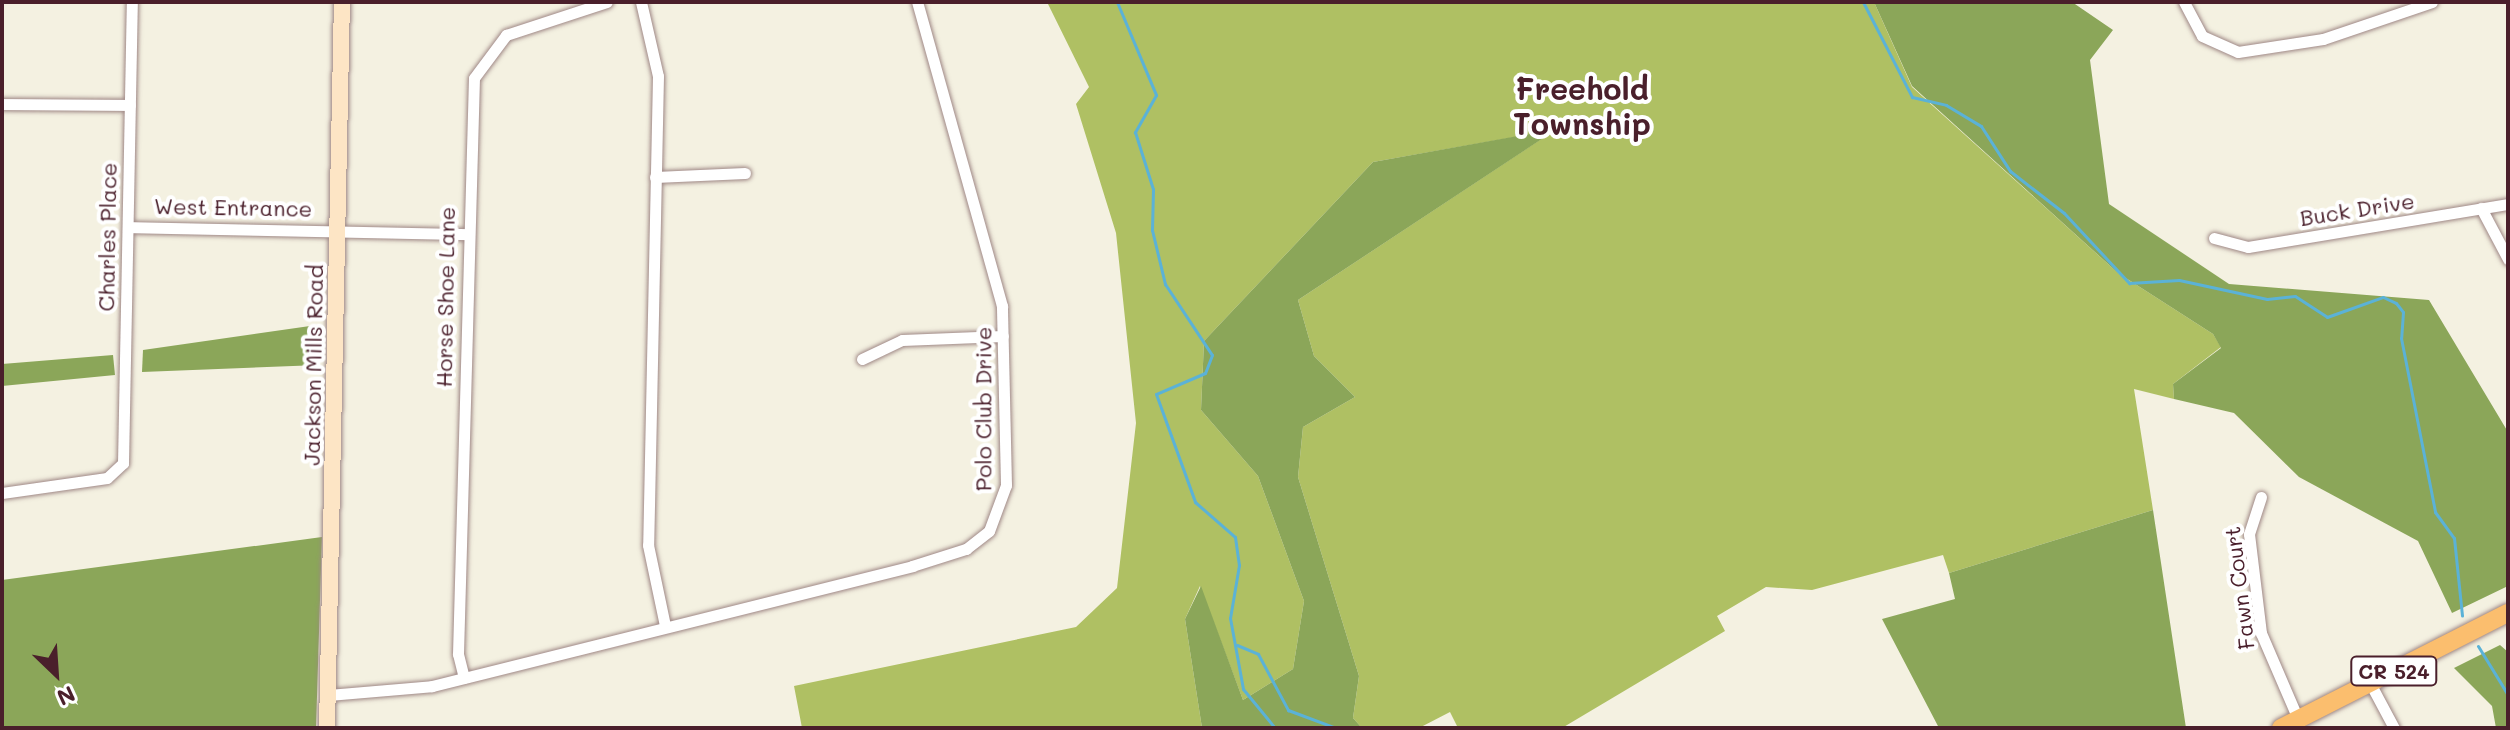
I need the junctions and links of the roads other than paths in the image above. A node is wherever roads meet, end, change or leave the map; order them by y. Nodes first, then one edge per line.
1 (132, 2) edge
2 (342, 2) edge
3 (607, 2) edge
4 (641, 2) edge
5 (917, 2) edge
6 (2184, 2) edge
7 (2432, 2) edge
8 (2, 104) edge
9 (130, 105) junction
10 (745, 173) dead end
11 (655, 177) junction
12 (2508, 204) edge
13 (2481, 208) junction
14 (128, 227) junction
15 (337, 230) junction
16 (466, 234) junction
17 (2214, 238) dead end
18 (2508, 259) edge
19 (1003, 336) junction
20 (862, 359) dead end
21 (2, 493) edge
22 (2261, 497) dead end
23 (2508, 613) edge
24 (665, 626) junction
25 (464, 678) junction
26 (2370, 683) junction
27 (328, 695) junction
28 (2298, 719) junction
29 (327, 728) edge
30 (2281, 728) edge
31 (2394, 728) edge

1 - 9 street, Charles Place
2 - 15 main road, Jackson Mills Road
3 - 16 street, Horse Shoe Lane
4 - 11 street
5 - 19 street, Polo Club Drive
6 - 7 street
8 - 9 street
9 - 14 street, Charles Place
10 - 11 street
11 - 24 street
12 - 13 street, Buck Drive
13 - 17 street, Buck Drive
13 - 18 street
14 - 15 street, West Entrance
14 - 21 street, Charles Place
15 - 16 street, West Entrance
15 - 27 main road, Jackson Mills Road
16 - 25 street, Horse Shoe Lane
19 - 20 street
19 - 24 street, Polo Club Drive
22 - 28 street, Fawn Court
23 - 26 main road, CR 524
24 - 25 street, Polo Club Drive
25 - 27 street, Polo Club Drive
26 - 28 main road, CR 524
26 - 31 street
27 - 29 main road, Jackson Mills Road
28 - 30 main road, CR 524

